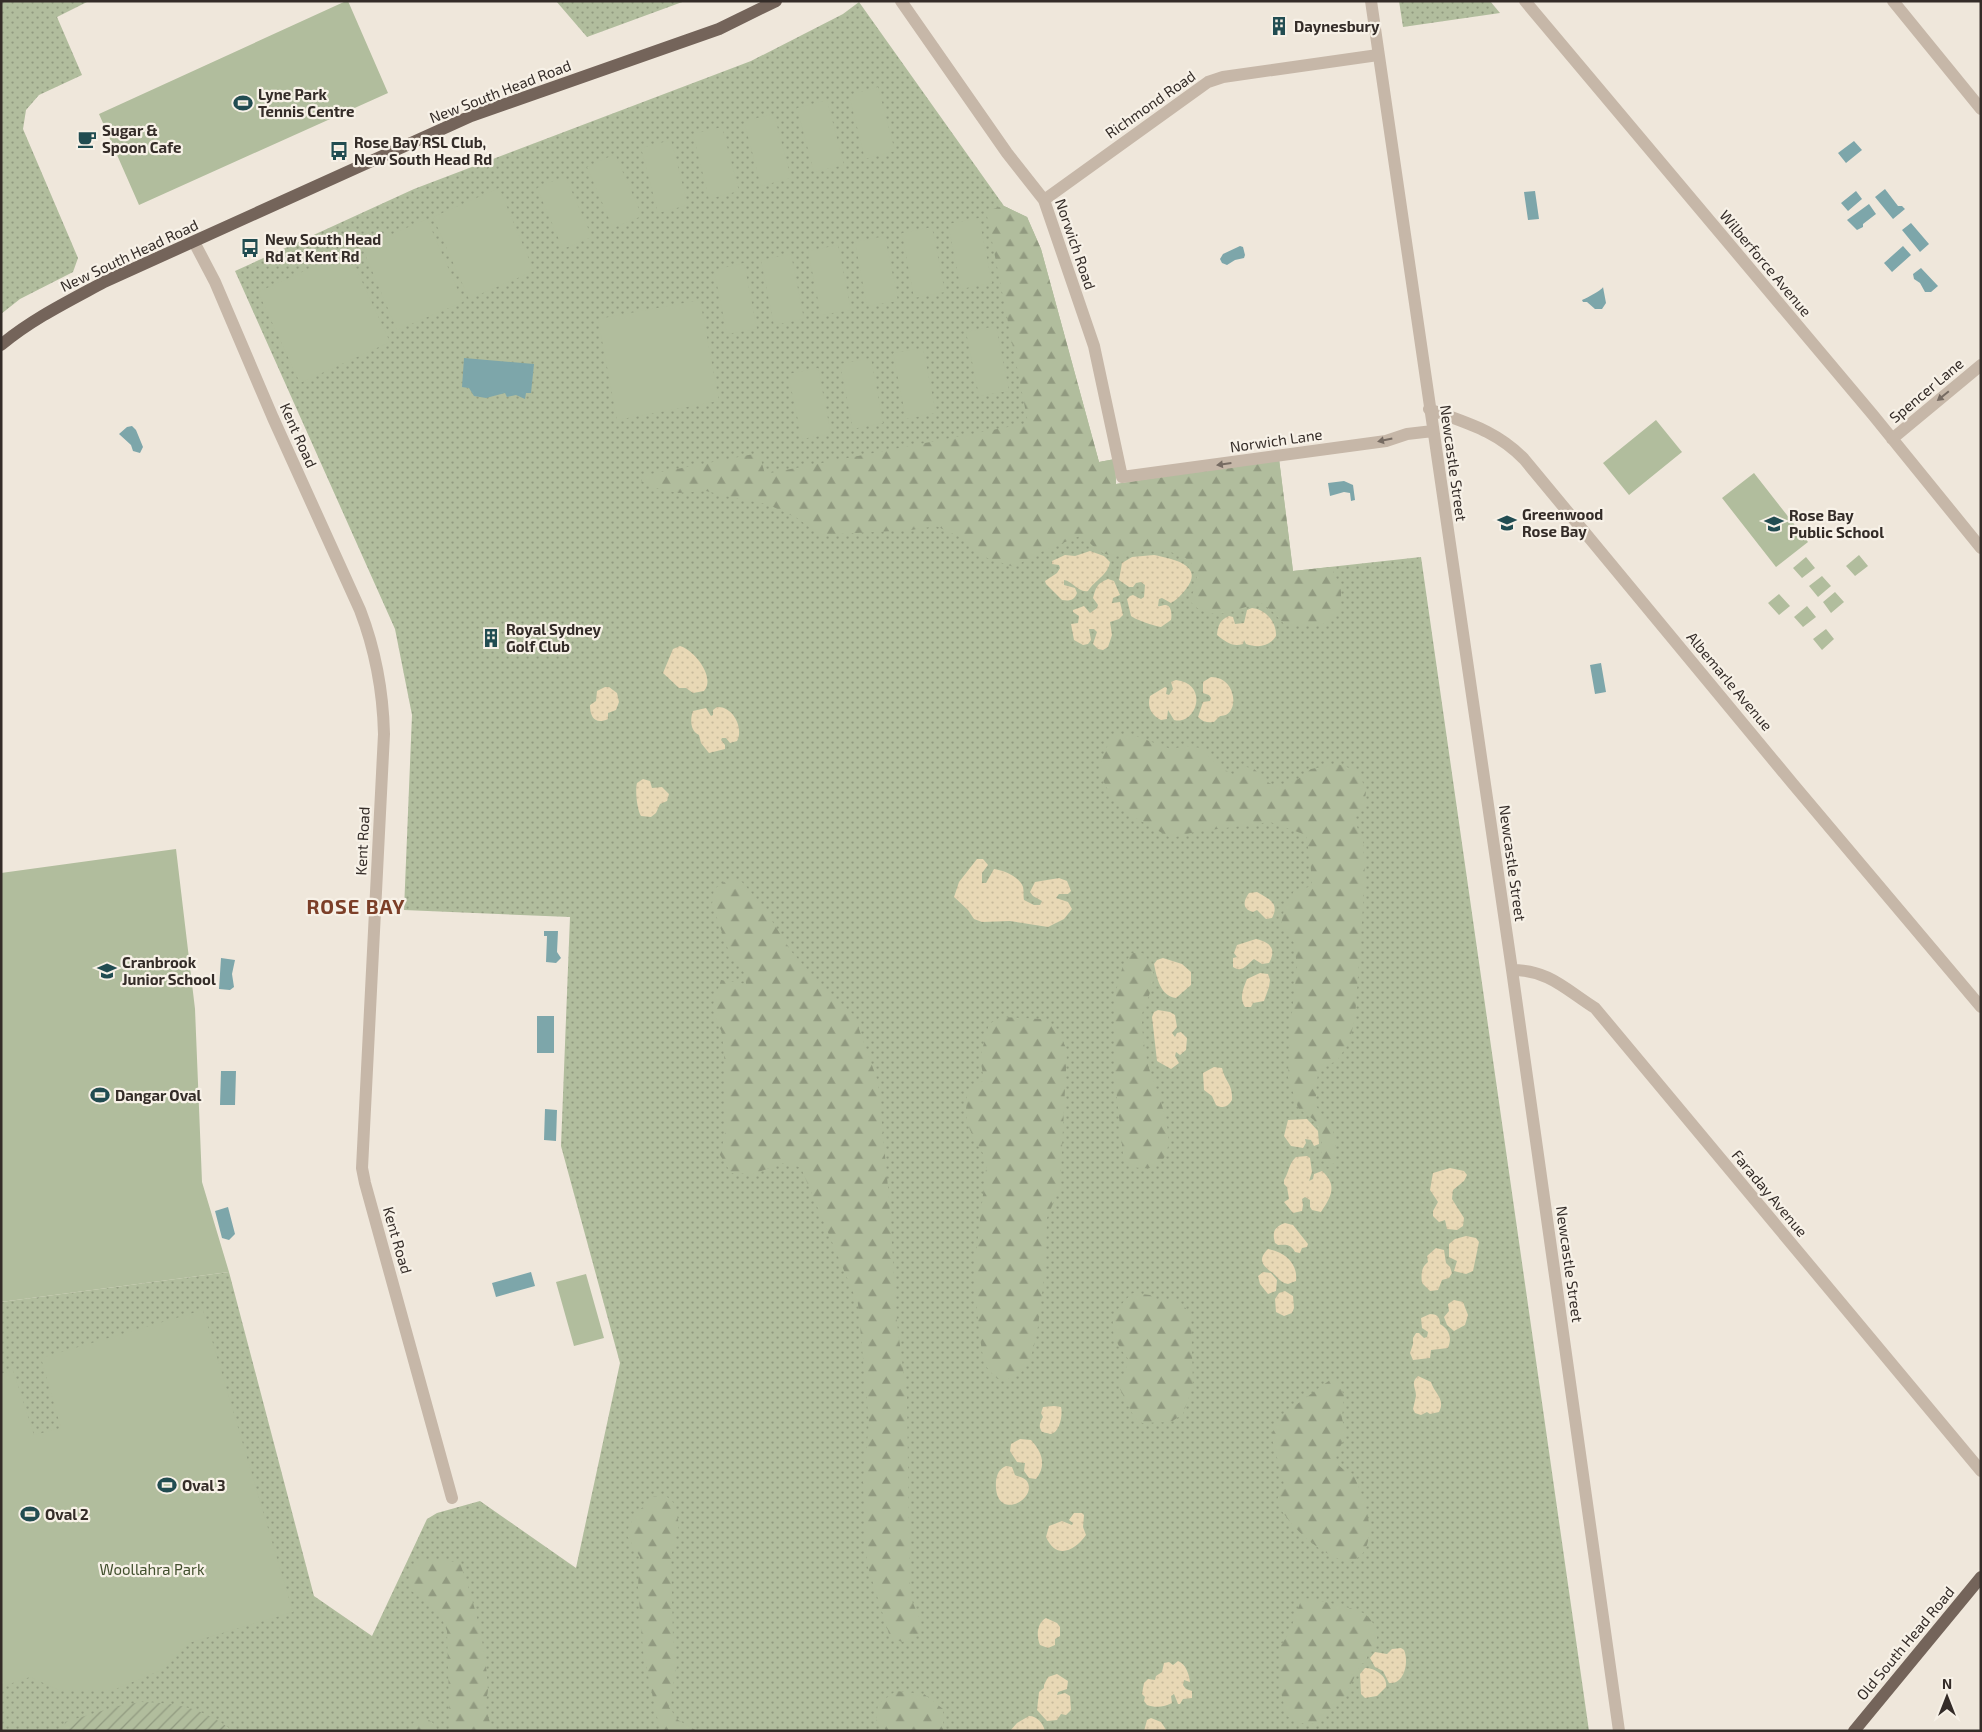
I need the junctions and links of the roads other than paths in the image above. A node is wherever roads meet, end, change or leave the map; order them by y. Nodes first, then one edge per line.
1 (776, 1) edge
2 (901, 1) edge
3 (1371, 1) edge
4 (1524, 1) edge
5 (1893, 1) edge
6 (1378, 55) junction
7 (1981, 109) edge
8 (1044, 200) junction
9 (194, 242) junction
10 (1, 345) edge
11 (1981, 366) edge
12 (1429, 409) junction
13 (1433, 431) junction
14 (1892, 439) junction
15 (1122, 478) joint
16 (1981, 548) edge
17 (1512, 970) junction
18 (1981, 1007) edge
19 (1981, 1471) edge
20 (452, 1498) dead end
21 (1981, 1577) edge
22 (1619, 1731) edge
23 (1854, 1731) edge

1 - 9 main road, New South Head Road
2 - 8 street, Norwich Road
3 - 6 street, Newcastle Street
4 - 14 street, Wilberforce Avenue
5 - 7 street
6 - 8 street, Richmond Road
6 - 12 street, Newcastle Street
8 - 15 street, Norwich Road
9 - 10 main road, New South Head Road
9 - 20 street, Kent Road
11 -> 14 street, Spencer Lane
12 - 13 street, Newcastle Street
12 - 18 street, Albemarle Avenue
13 -> 15 street, Norwich Lane
13 - 17 street, Newcastle Street
14 - 16 street, Wilberforce Avenue
17 - 19 street, Faraday Avenue
17 - 22 street, Newcastle Street
21 - 23 main road, Old South Head Road

